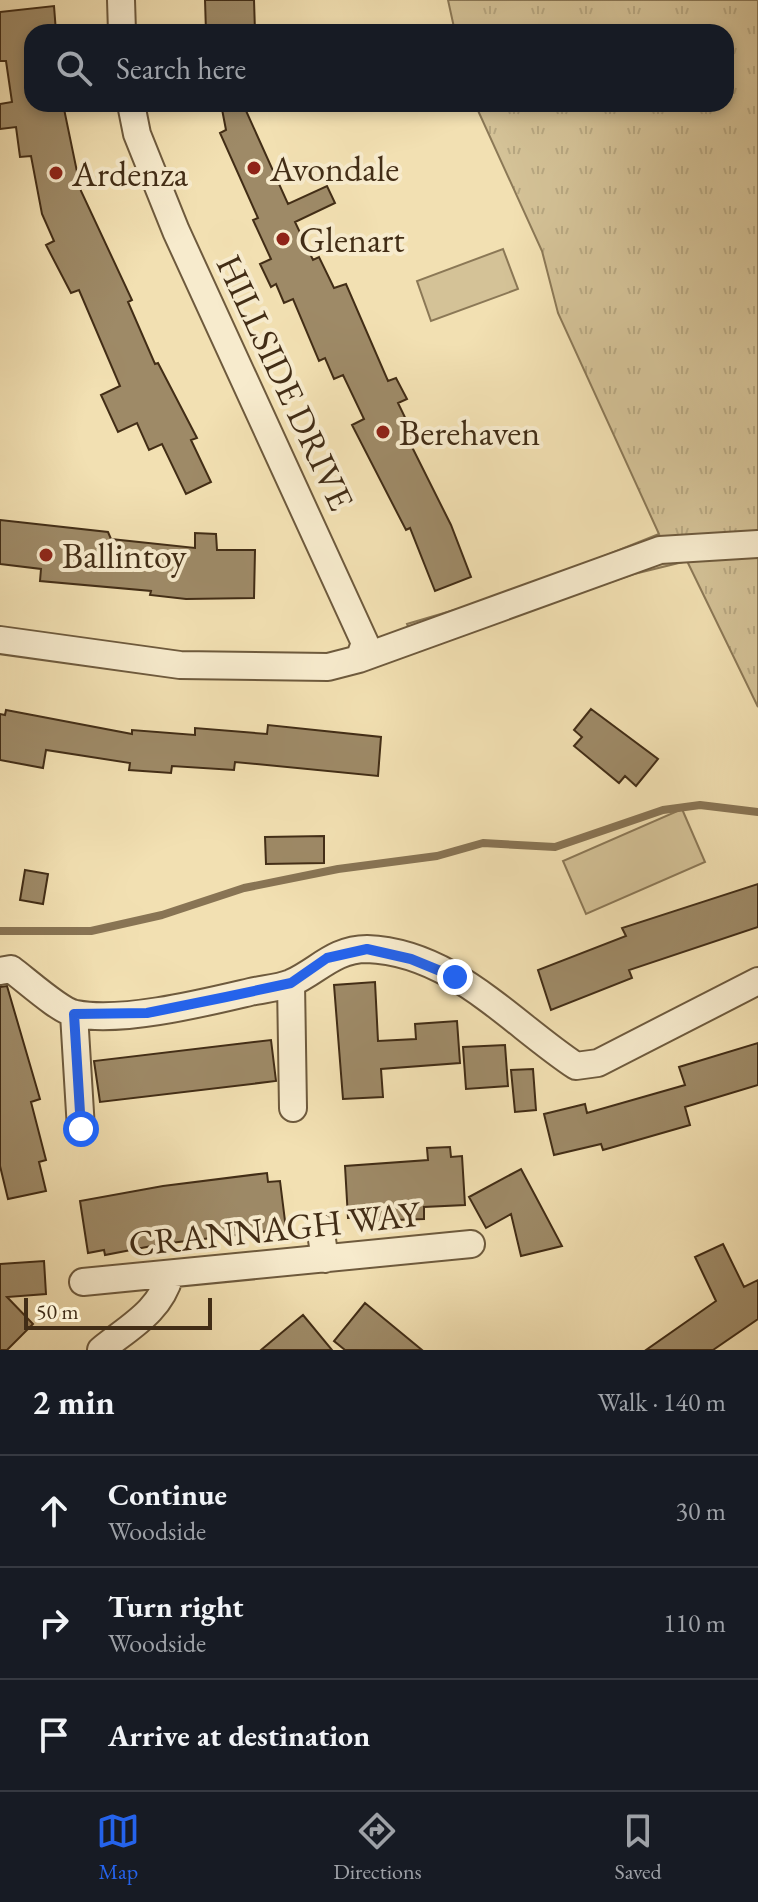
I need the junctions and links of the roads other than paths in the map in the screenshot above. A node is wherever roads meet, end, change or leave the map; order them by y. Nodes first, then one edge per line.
1 (121, 0) edge
2 (122, 24) edge
3 (133, 112) edge
4 (758, 544) edge
5 (0, 640) edge
6 (359, 659) junction
7 (0, 971) edge
8 (758, 981) edge
9 (291, 983) junction
10 (74, 1014) junction
11 (293, 1108) dead end
12 (81, 1129) dead end
13 (320, 1227) dead end
14 (471, 1244) dead end
15 (325, 1259) junction
16 (170, 1275) junction
17 (83, 1282) dead end
18 (101, 1350) edge

1 - 2 street
3 - 6 street, HILLSIDE DRIVE
4 - 6 street
5 - 6 street
7 - 10 street
8 - 9 street
9 - 10 street
9 - 11 street
10 - 12 street
13 - 15 street
14 - 15 street, CRANNAGH WAY
15 - 16 street, CRANNAGH WAY
16 - 17 street, CRANNAGH WAY
16 - 18 street

